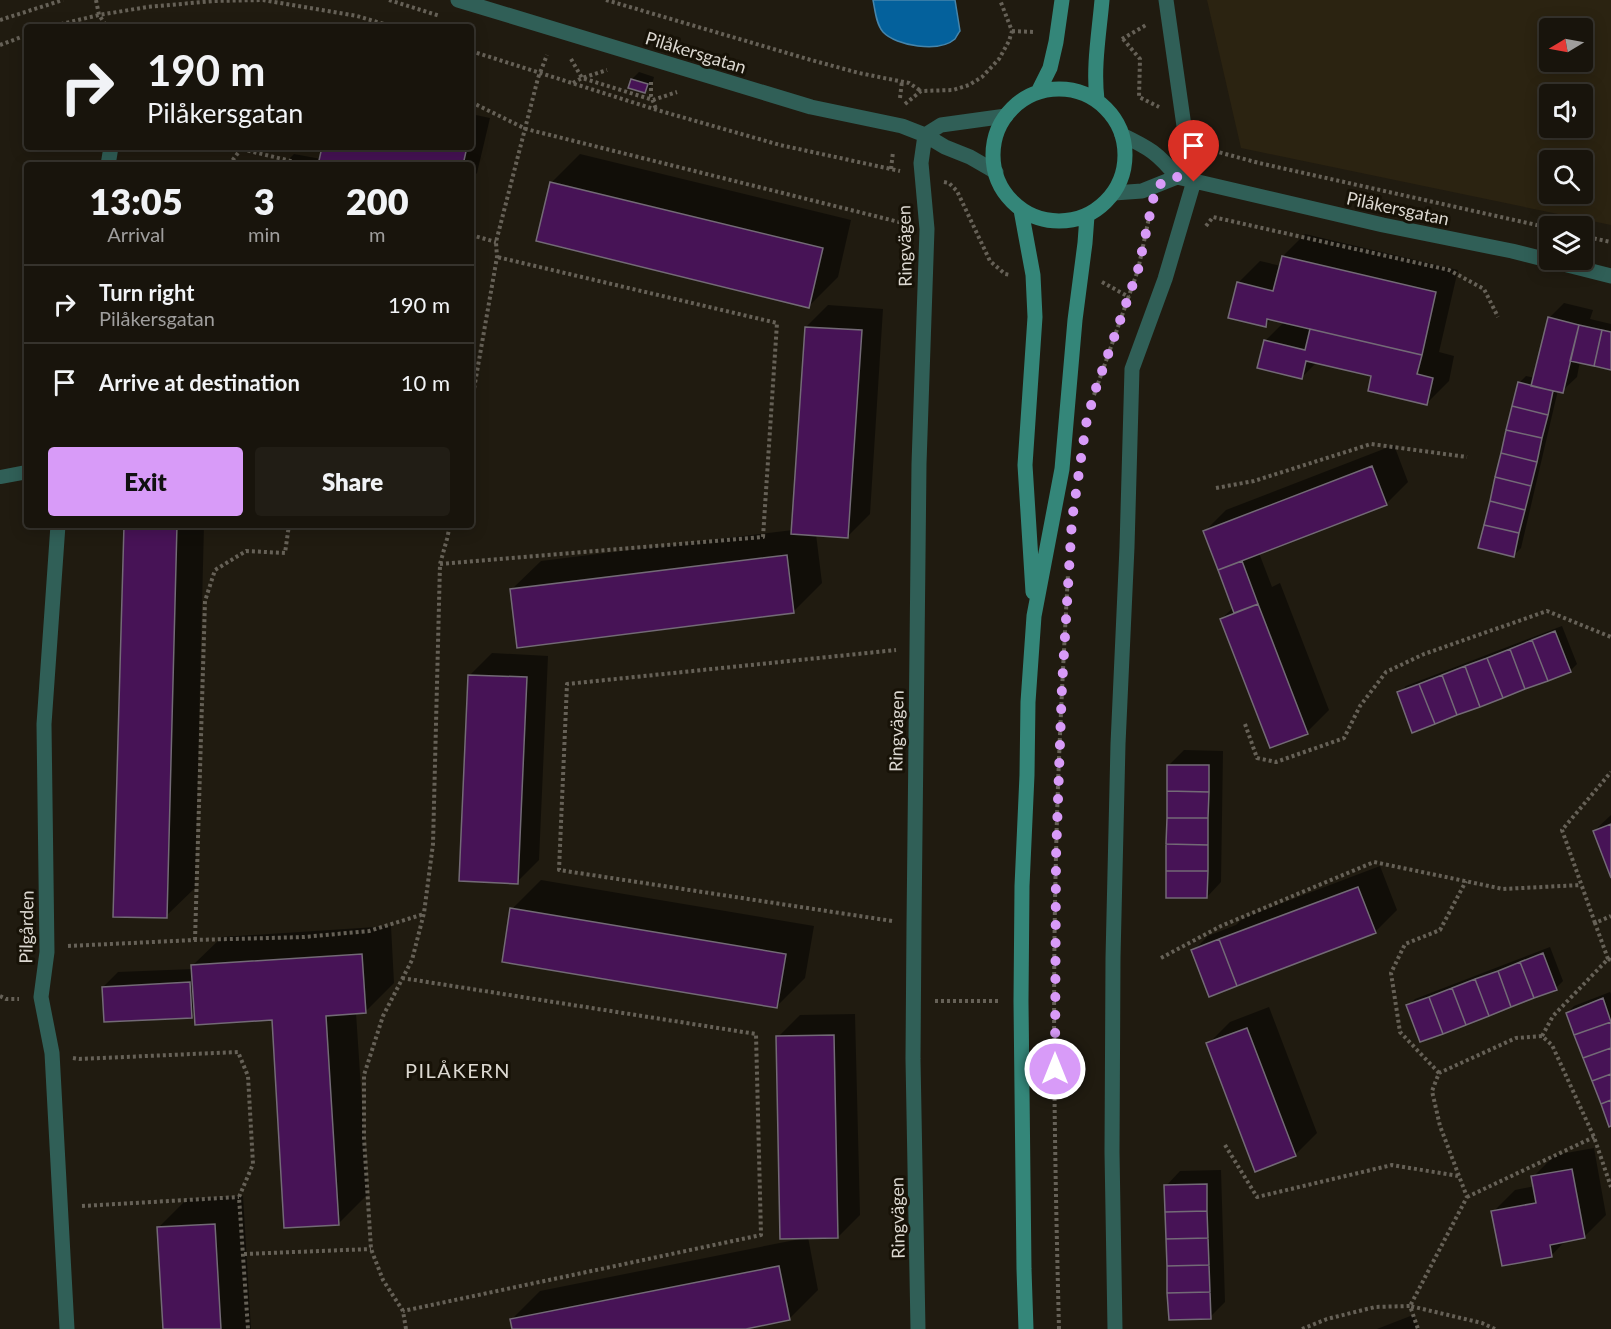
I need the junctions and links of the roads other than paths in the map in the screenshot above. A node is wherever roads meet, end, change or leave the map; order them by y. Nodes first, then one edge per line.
1 (458, 0) edge
2 (1062, 0) edge
3 (1102, 0) edge
4 (1167, 6) edge
5 (1038, 92) junction
6 (1097, 100) junction
7 (1005, 116) junction
8 (925, 135) junction
9 (1122, 135) junction
10 (996, 172) junction
11 (1177, 177) junction
12 (1194, 182) junction
13 (1114, 193) junction
14 (1021, 210) junction
15 (1087, 216) junction
16 (1611, 276) edge
17 (24, 473) edge
18 (0, 477) edge
19 (58, 528) edge
20 (1034, 616) junction
21 (67, 1329) edge
22 (918, 1329) edge
23 (1026, 1329) edge
24 (1114, 1329) edge

1 - 8 street, Pilåkersgatan
2 - 5 main road
3 - 6 main road
4 - 11 street
5 - 6 main road
5 - 7 main road
6 - 9 main road
7 - 8 street
7 - 10 main road
8 - 10 street, Pilåkersgatan
8 - 22 street, Ringvägen
9 - 11 street
9 - 13 main road
10 - 14 main road
11 - 12 street, Pilåkersgatan
11 - 13 street
12 - 16 street, Pilåkersgatan
12 - 24 street
13 - 15 main road
14 - 15 main road
14 - 20 main road
15 - 20 main road
17 - 18 lane
19 - 21 street, Pilgården
20 - 23 main road

